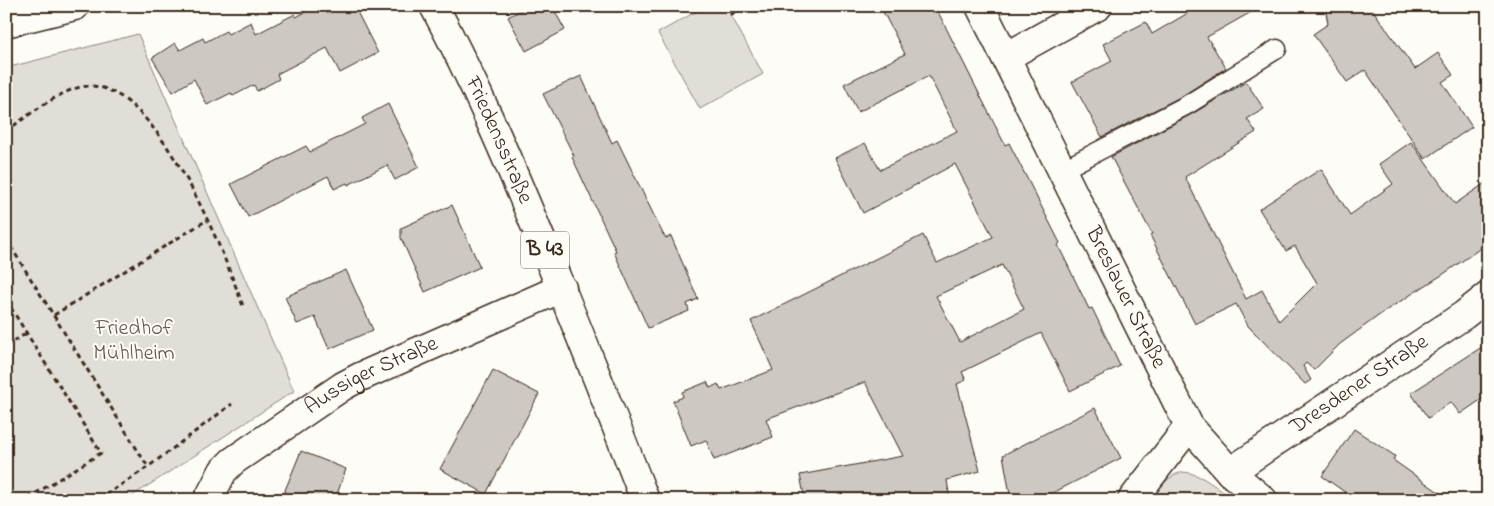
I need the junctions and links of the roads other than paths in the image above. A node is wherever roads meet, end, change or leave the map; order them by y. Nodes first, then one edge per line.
1 (75, 6) edge
2 (434, 6) edge
3 (980, 6) edge
4 (1098, 6) edge
5 (6, 23) edge
6 (1277, 49) dead end
7 (1006, 57) junction
8 (1062, 170) junction
9 (562, 288) junction
10 (1488, 296) edge
11 (1189, 426) junction
12 (1230, 472) junction
13 (208, 500) edge
14 (645, 500) edge
15 (1132, 500) edge
16 (1263, 500) edge

1 - 5 street
2 - 9 street, Friedensstraße / B 43
3 - 7 street, Breslauer Straße
4 - 7 street
6 - 8 lane
7 - 8 street, Breslauer Straße
8 - 11 street, Breslauer Straße
9 - 13 street, Aussiger Straße
9 - 14 street, Friedensstraße / B 43
10 - 12 street, Dresdener Straße
11 - 12 street, Breslauer Straße
11 - 15 street
12 - 16 street, Breslauer Straße

